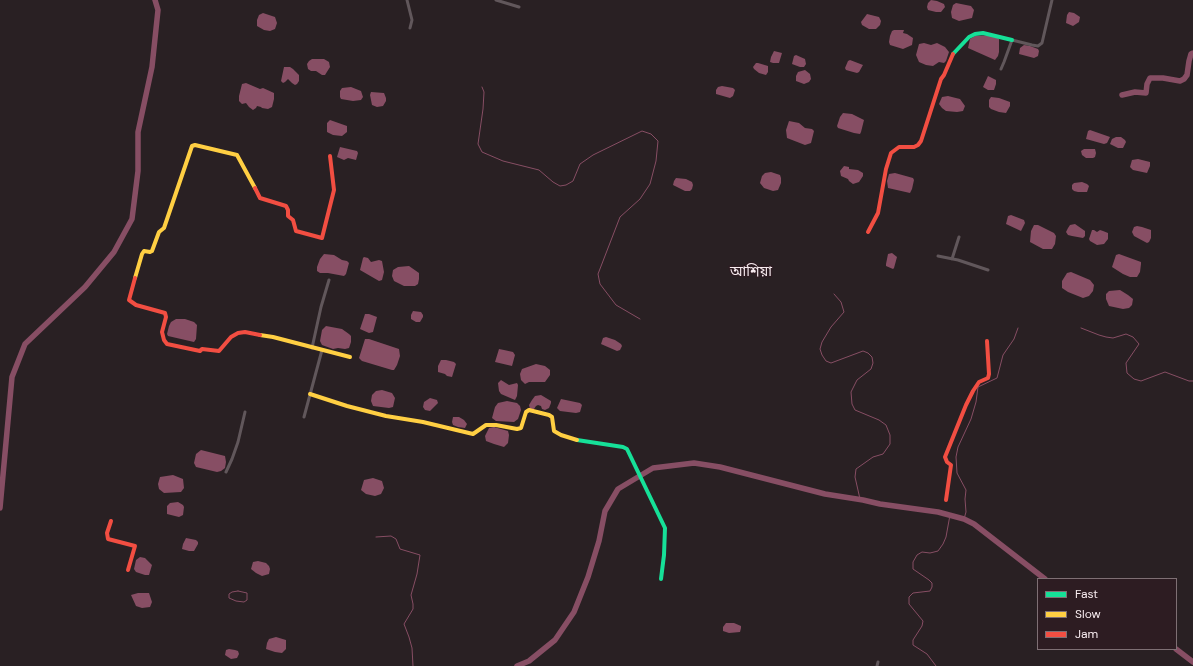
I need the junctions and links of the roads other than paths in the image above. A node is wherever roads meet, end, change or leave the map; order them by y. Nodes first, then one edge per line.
1 (407, 0) edge
2 (496, 0) edge
3 (1052, 0) edge
4 (519, 7) dead end
5 (410, 28) dead end
6 (1012, 40) junction
7 (1001, 69) dead end
8 (330, 156) dead end
9 (868, 232) dead end
10 (959, 237) dead end
11 (938, 256) dead end
12 (952, 259) junction
13 (988, 270) dead end
14 (329, 280) dead end
15 (987, 341) dead end
16 (312, 348) junction
17 (322, 350) junction
18 (350, 357) dead end
19 (310, 394) junction
20 (245, 412) dead end
21 (304, 417) dead end
22 (226, 472) dead end
23 (946, 500) dead end
24 (111, 521) dead end
25 (128, 570) dead end
26 (661, 579) dead end
27 (878, 662) dead end
28 (877, 666) edge

1 - 5 street
2 - 4 street
3 - 6 street
6 - 7 street
6 - 9 street
8 - 16 street
10 - 12 street
11 - 12 street
12 - 13 street
14 - 16 street
15 - 23 street
16 - 17 street
17 - 18 street
17 - 19 street
19 - 21 street
19 - 26 street
20 - 22 street
24 - 25 street
27 - 28 street

